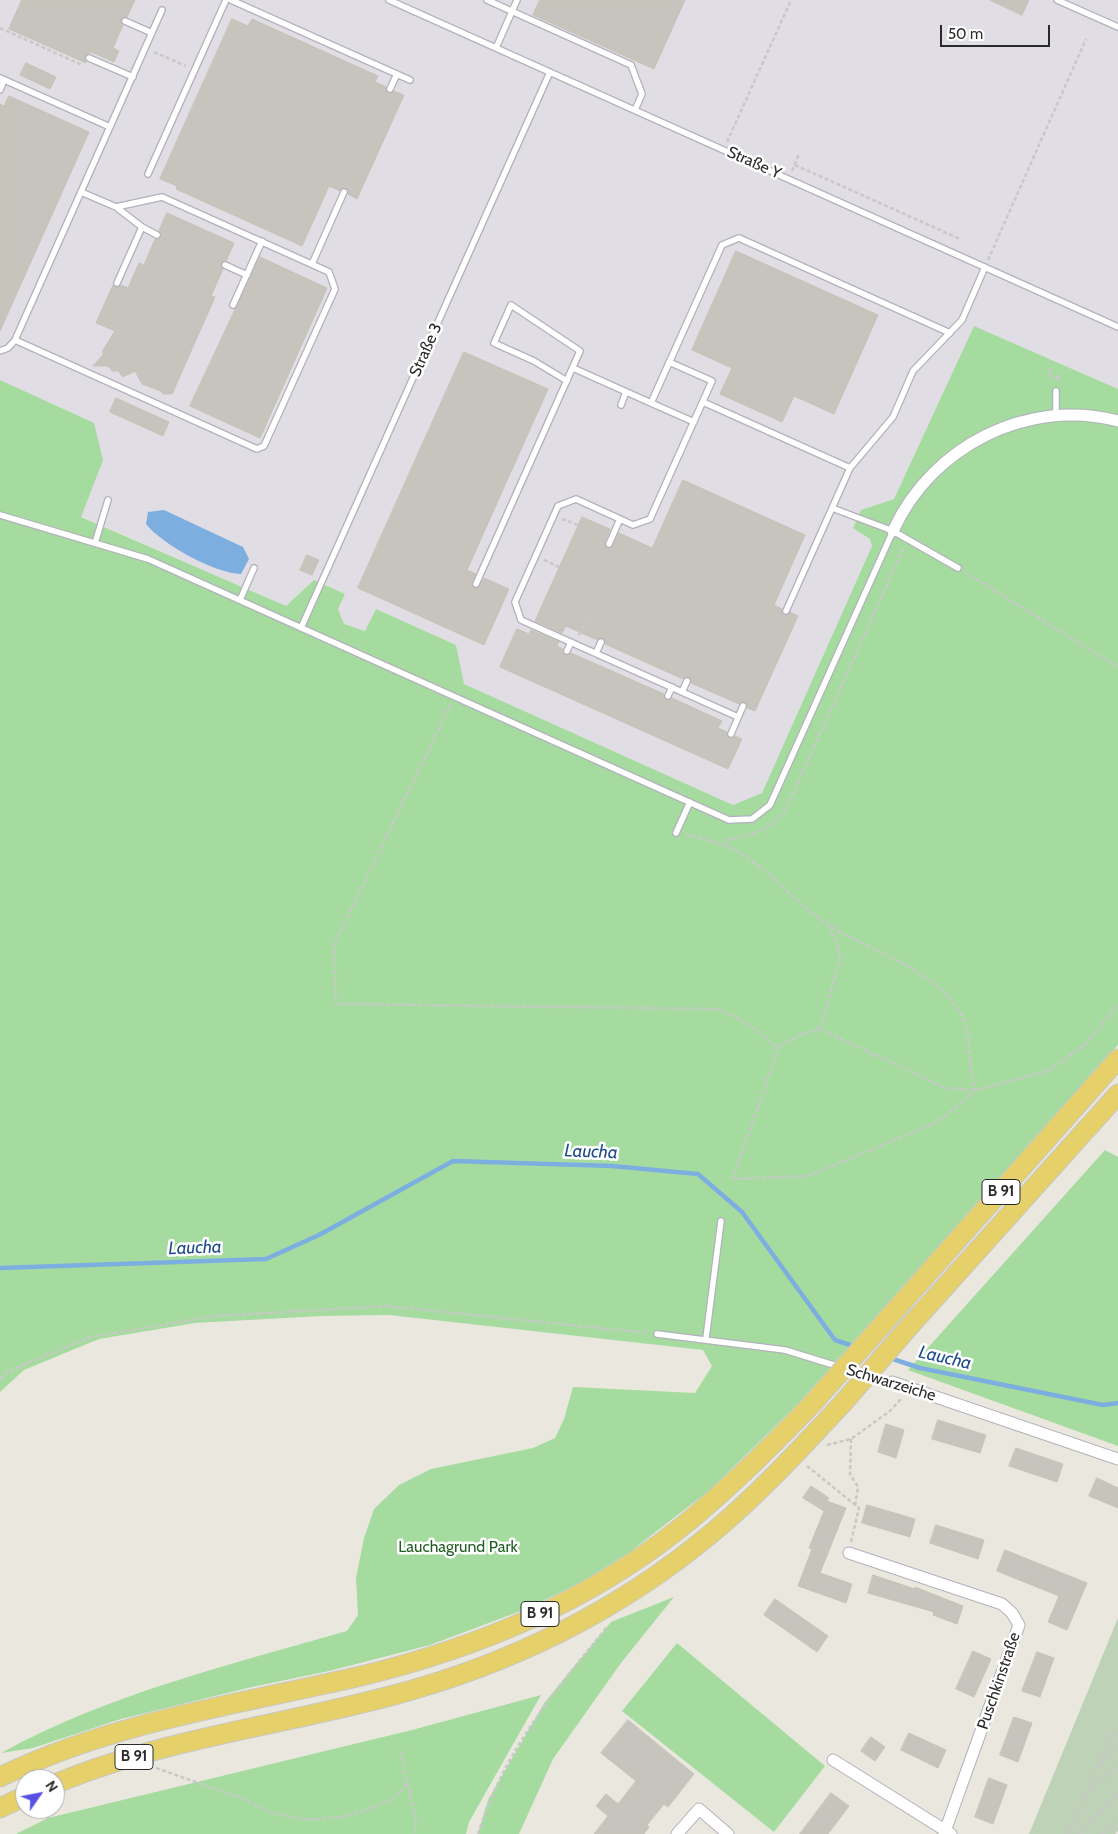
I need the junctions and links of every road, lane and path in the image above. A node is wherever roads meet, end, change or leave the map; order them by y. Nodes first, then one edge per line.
1 (226, 0) edge
2 (231, 0) edge
3 (389, 0) edge
4 (487, 0) edge
5 (517, 0) edge
6 (791, 0) edge
7 (1057, 0) edge
8 (162, 10) dead end
9 (512, 11) junction
10 (125, 21) dead end
11 (1118, 27) edge
12 (0, 28) edge
13 (152, 33) junction
14 (1086, 39) dead end
15 (146, 48) junction
16 (496, 48) junction
17 (89, 58) dead end
18 (86, 67) dead end
19 (194, 70) junction
20 (550, 72) junction
21 (397, 74) junction
22 (133, 77) junction
23 (2, 79) edge
24 (410, 80) dead end
25 (390, 89) dead end
26 (0, 90) edge
27 (635, 110) junction
28 (110, 127) junction
29 (724, 150) junction
30 (800, 154) dead end
31 (794, 165) junction
32 (148, 174) dead end
33 (788, 179) junction
34 (81, 192) junction
35 (344, 192) dead end
36 (116, 207) junction
37 (142, 228) junction
38 (157, 235) dead end
39 (960, 239) dead end
40 (262, 241) junction
41 (312, 264) junction
42 (225, 265) dead end
43 (985, 268) junction
44 (247, 275) junction
45 (117, 283) dead end
46 (233, 306) dead end
47 (1118, 327) edge
48 (950, 333) junction
49 (14, 340) junction
50 (0, 350) edge
51 (669, 362) junction
52 (573, 368) junction
53 (1050, 368) dead end
54 (1058, 378) dead end
55 (566, 381) junction
56 (1056, 391) dead end
57 (626, 392) junction
58 (703, 402) junction
59 (651, 403) junction
60 (620, 404) dead end
61 (1056, 416) junction
62 (694, 422) junction
63 (1118, 422) edge
64 (850, 468) junction
65 (108, 500) dead end
66 (832, 508) junction
67 (0, 515) edge
68 (554, 515) junction
69 (620, 519) junction
70 (578, 525) dead end
71 (893, 531) junction
72 (907, 539) junction
73 (95, 543) junction
74 (609, 544) dead end
75 (536, 556) junction
76 (559, 567) dead end
77 (254, 568) dead end
78 (958, 568) joint
79 (476, 584) dead end
80 (240, 600) junction
81 (786, 610) dead end
82 (586, 621) dead end
83 (301, 628) junction
84 (601, 642) dead end
85 (573, 643) junction
86 (567, 651) dead end
87 (596, 653) junction
88 (1118, 667) edge
89 (687, 681) dead end
90 (672, 687) junction
91 (682, 692) junction
92 (668, 696) dead end
93 (455, 697) junction
94 (743, 706) dead end
95 (738, 717) junction
96 (731, 734) dead end
97 (690, 802) junction
98 (677, 832) joint
99 (724, 846) junction
100 (828, 925) junction
101 (1118, 1004) edge
102 (820, 1029) junction
103 (778, 1048) junction
104 (1118, 1059) edge
105 (976, 1090) junction
106 (1118, 1094) edge
107 (721, 1221) dead end
108 (657, 1334) joint
109 (706, 1338) junction
110 (0, 1379) edge
111 (892, 1382) joint
112 (916, 1390) junction
113 (851, 1439) junction
114 (821, 1446) dead end
115 (1118, 1459) edge
116 (804, 1464) dead end
117 (855, 1506) junction
118 (849, 1553) joint
119 (611, 1622) dead end
120 (1118, 1735) edge
121 (1118, 1747) edge
122 (400, 1751) dead end
123 (833, 1760) dead end
124 (1100, 1763) junction
125 (150, 1766) dead end
126 (1118, 1766) edge
127 (0, 1777) edge
128 (65, 1781) edge
129 (407, 1783) junction
130 (1118, 1794) edge
131 (1085, 1798) junction
132 (15, 1801) edge
133 (0, 1808) edge
134 (1118, 1822) edge
135 (947, 1833) edge
136 (416, 1834) edge
137 (478, 1834) edge
138 (678, 1834) edge
139 (728, 1834) edge
140 (1068, 1834) edge
141 (1078, 1834) edge
142 (1102, 1834) edge

1 - 19 lane
2 - 21 lane
3 - 16 lane, Straße Y
4 - 9 lane
5 - 9 lane
6 - 29 path
7 - 11 lane
8 - 13 lane
9 - 16 lane
9 - 27 lane
10 - 13 lane
12 - 18 path
13 - 15 lane
14 - 43 path
15 - 19 path
15 - 22 lane
16 - 20 lane, Straße Y
17 - 22 lane
19 - 32 lane
20 - 27 lane, Straße Y
20 - 83 lane, Straße 3
21 - 24 lane
21 - 25 lane
22 - 28 lane
23 - 26 lane
23 - 28 lane
27 - 29 lane, Straße Y
28 - 34 lane
29 - 33 lane, Straße Y
30 - 31 path
31 - 33 path
31 - 39 path
33 - 43 lane, Straße Y
34 - 36 lane
34 - 49 lane
35 - 41 lane
36 - 37 lane
36 - 40 lane
37 - 38 lane
37 - 45 lane
40 - 41 lane
40 - 44 lane
41 - 49 lane
42 - 44 lane
43 - 47 lane, Straße Y
43 - 48 lane
44 - 46 lane
48 - 51 lane
48 - 64 lane
49 - 50 lane
51 - 58 lane
51 - 59 lane
52 - 55 lane
52 - 55 lane
52 - 57 lane
53 - 54 path
55 - 79 lane
56 - 61 lane
57 - 59 lane
57 - 60 lane
58 - 62 lane
58 - 64 lane
59 - 62 lane
61 - 63 street
61 - 71 street
62 - 69 lane
64 - 66 lane
65 - 73 lane
66 - 71 lane
66 - 81 lane
67 - 73 lane
68 - 69 lane
68 - 70 path
68 - 75 lane
69 - 74 lane
71 - 72 lane
71 - 97 lane
72 - 78 lane
72 - 99 path
73 - 80 lane
75 - 76 path
75 - 85 lane
77 - 80 lane
78 - 88 path
80 - 83 lane
82 - 85 path
83 - 93 lane
84 - 87 lane
85 - 86 lane
85 - 87 lane
87 - 90 lane
89 - 91 lane
90 - 91 lane
90 - 92 lane
91 - 95 lane
93 - 97 lane
93 - 103 path
94 - 95 lane
95 - 96 lane
97 - 98 lane
98 - 99 path
99 - 100 path
100 - 102 path
100 - 105 path
101 - 105 path
102 - 103 path
102 - 105 path
103 - 105 path
104 - 127 highway, B 91, bridge
106 - 128 highway, B 91, bridge
107 - 109 lane
108 - 109 lane, Schwarzeiche
108 - 110 path
109 - 111 lane, Schwarzeiche
111 - 112 street, Schwarzeiche
112 - 113 path
112 - 115 street, Schwarzeiche
113 - 114 path
113 - 117 path
116 - 117 path
117 - 118 path
118 - 135 street, Puschkinstraße
119 - 137 path
120 - 124 path
121 - 124 path
122 - 129 path
123 - 135 street
124 - 131 path
125 - 129 path
126 - 131 path
129 - 136 path
130 - 141 path
131 - 140 path
132 - 133 highway
134 - 142 path
138 - 139 street

